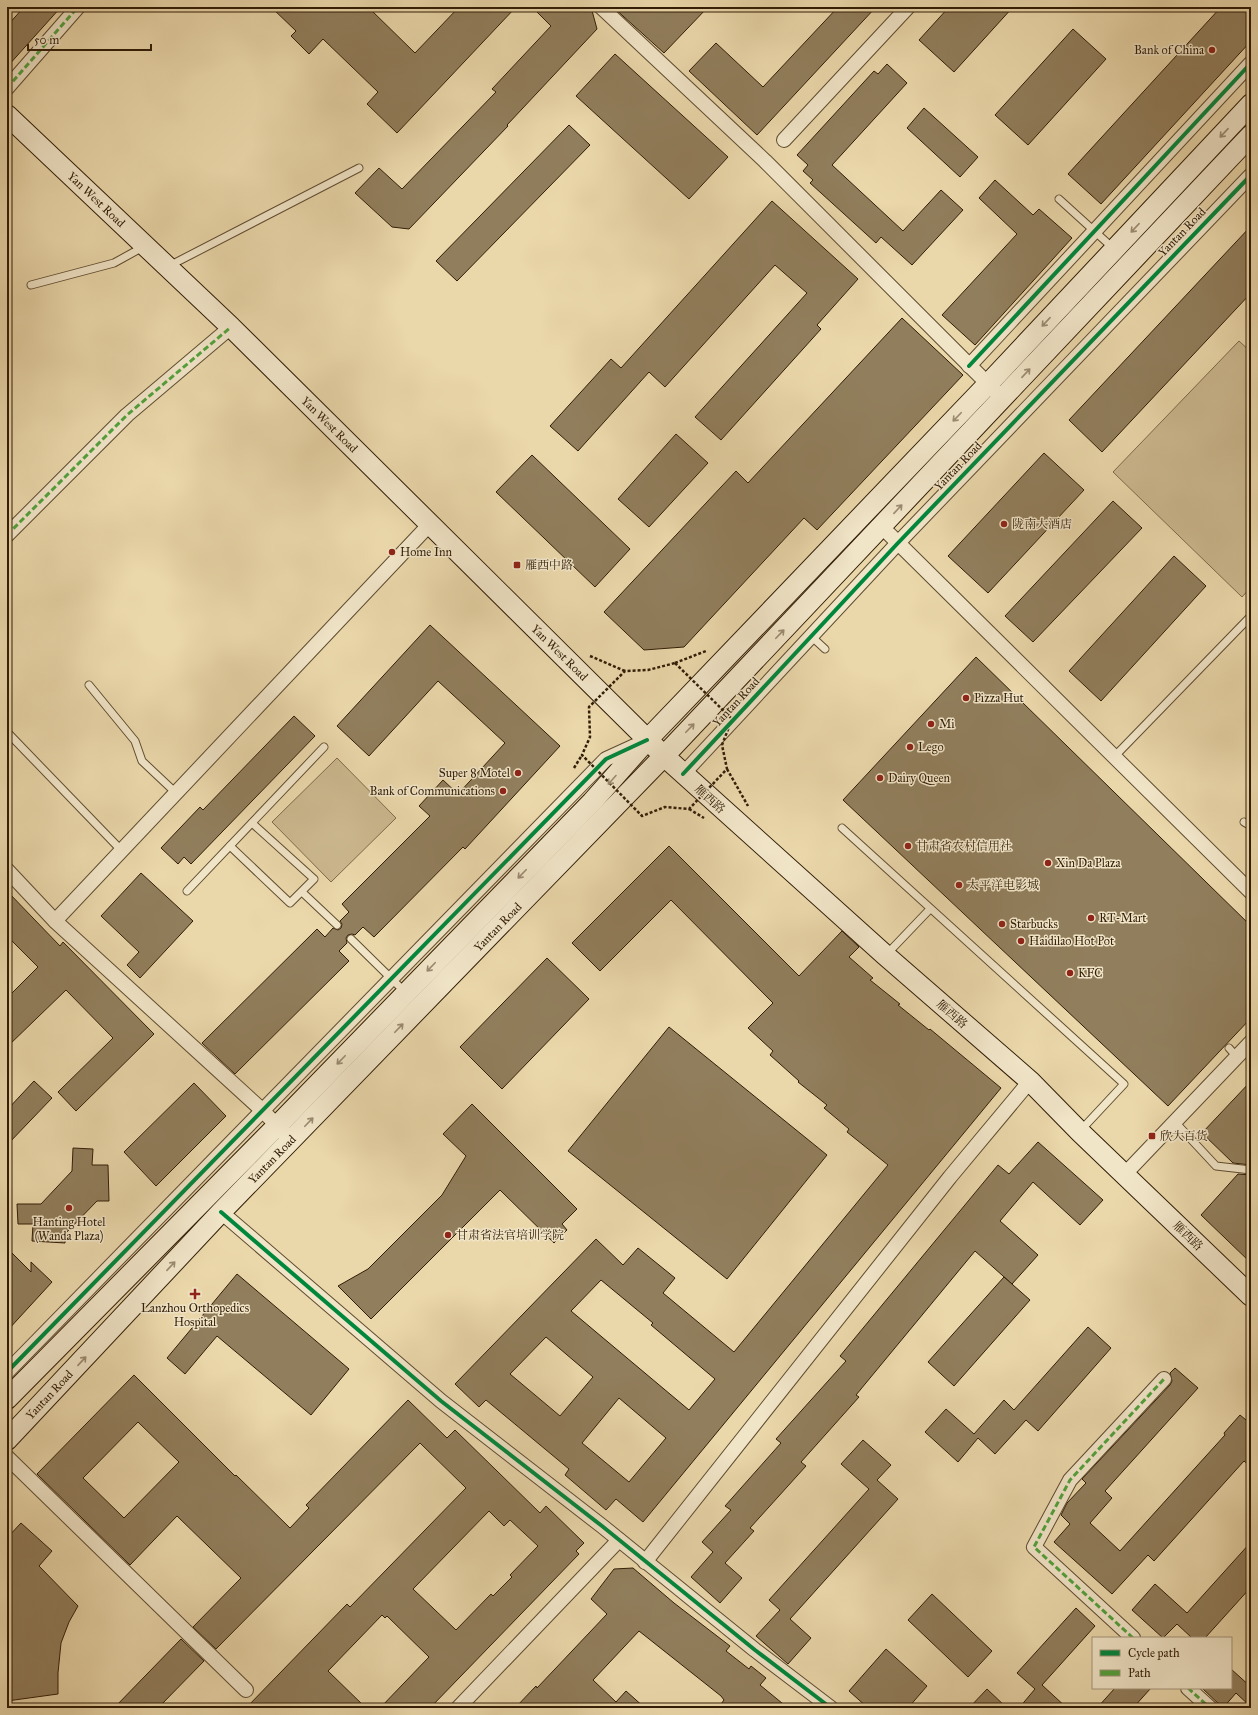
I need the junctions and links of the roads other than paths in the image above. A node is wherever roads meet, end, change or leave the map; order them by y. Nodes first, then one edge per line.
1 (78, 7) edge
2 (601, 7) edge
3 (908, 7) edge
4 (1251, 63) edge
5 (7, 88) edge
6 (1251, 104) edge
7 (7, 115) edge
8 (1251, 135) edge
9 (784, 140) dead end
10 (359, 168) dead end
11 (1251, 175) edge
12 (1059, 199) dead end
13 (1094, 232) junction
14 (145, 246) junction
15 (1115, 250) junction
16 (167, 267) junction
17 (31, 284) dead end
18 (231, 328) junction
19 (969, 366) junction
20 (988, 384) junction
21 (1002, 398) junction
22 (430, 524) junction
23 (882, 527) junction
24 (7, 534) edge
25 (897, 544) junction
26 (1251, 616) edge
27 (812, 637) junction
28 (825, 649) dead end
29 (88, 685) dead end
30 (7, 732) edge
31 (647, 740) junction
32 (324, 747) dead end
33 (664, 756) junction
34 (1114, 758) junction
35 (683, 774) junction
36 (176, 794) junction
37 (252, 823) junction
38 (842, 828) dead end
39 (230, 846) junction
40 (122, 851) junction
41 (7, 870) edge
42 (186, 891) dead end
43 (302, 892) junction
44 (1251, 892) edge
45 (930, 909) junction
46 (55, 922) junction
47 (337, 925) dead end
48 (351, 939) dead end
49 (885, 956) junction
50 (391, 978) junction
51 (412, 1000) junction
52 (1251, 1042) edge
53 (1030, 1081) junction
54 (263, 1110) junction
55 (1175, 1122) junction
56 (277, 1126) junction
57 (1080, 1132) junction
58 (292, 1140) junction
59 (1251, 1170) edge
60 (1124, 1175) junction
61 (221, 1212) junction
62 (1251, 1296) edge
63 (7, 1372) edge
64 (1164, 1379) dead end
65 (7, 1399) edge
66 (7, 1440) edge
67 (7, 1457) edge
68 (619, 1540) junction
69 (645, 1562) junction
70 (1132, 1637) edge
71 (1189, 1689) edge
72 (246, 1690) dead end
73 (458, 1708) edge
74 (831, 1708) edge
75 (1210, 1708) edge

1 - 5 street
2 - 19 street
3 - 9 street
4 - 13 street
6 -> 15 main road, Yantan Road
7 - 14 main road, Yan West Road
21 -> 8 main road, Yantan Road
10 - 16 lane
11 - 25 street, Yantan Road
12 - 13 lane
13 - 15 lane
13 - 19 street
14 - 16 main road, Yan West Road
14 - 17 lane
15 -> 20 main road, Yantan Road
16 - 18 main road, Yan West Road
18 - 22 main road, Yan West Road
18 - 24 street
19 - 20 street
20 - 21 street
20 -> 31 main road, Yantan Road
23 -> 21 main road, Yantan Road
22 - 31 main road, Yan West Road
22 - 36 street
23 - 25 street
33 -> 23 main road, Yantan Road
25 - 27 street, Yantan Road
25 - 34 street
26 - 34 lane
27 - 28 lane
27 - 35 street, Yantan Road
29 - 36 lane
30 - 40 lane
31 - 33 main road, 雁西路
31 - 50 street
31 -> 51 main road, Yantan Road
32 - 37 lane
33 - 35 main road, 雁西路
33 - 51 main road, Yantan Road
34 - 44 street
35 - 49 main road, 雁西路
36 - 40 street
37 - 39 lane
37 - 43 lane
38 - 45 lane
39 - 42 lane
39 - 43 lane
40 - 46 street
41 - 46 street
43 - 47 lane
45 - 49 lane
45 - 57 lane
46 - 54 street
48 - 50 lane
49 - 53 main road, 雁西路
50 - 51 lane
50 - 54 street
51 -> 56 main road, Yantan Road
58 -> 51 main road, Yantan Road
52 - 55 street
53 - 57 main road, 雁西路
53 - 69 street
54 - 56 street
54 - 63 street
55 - 59 lane
55 - 60 street
56 - 58 street
56 - 65 main road, Yantan Road
57 - 60 main road, 雁西路
58 - 61 main road, Yantan Road
60 - 62 main road, 雁西路
66 -> 61 main road, Yantan Road
61 - 68 street
64 - 70 street
67 - 72 street
68 - 69 street
68 - 73 street
69 - 74 street
71 - 75 street

